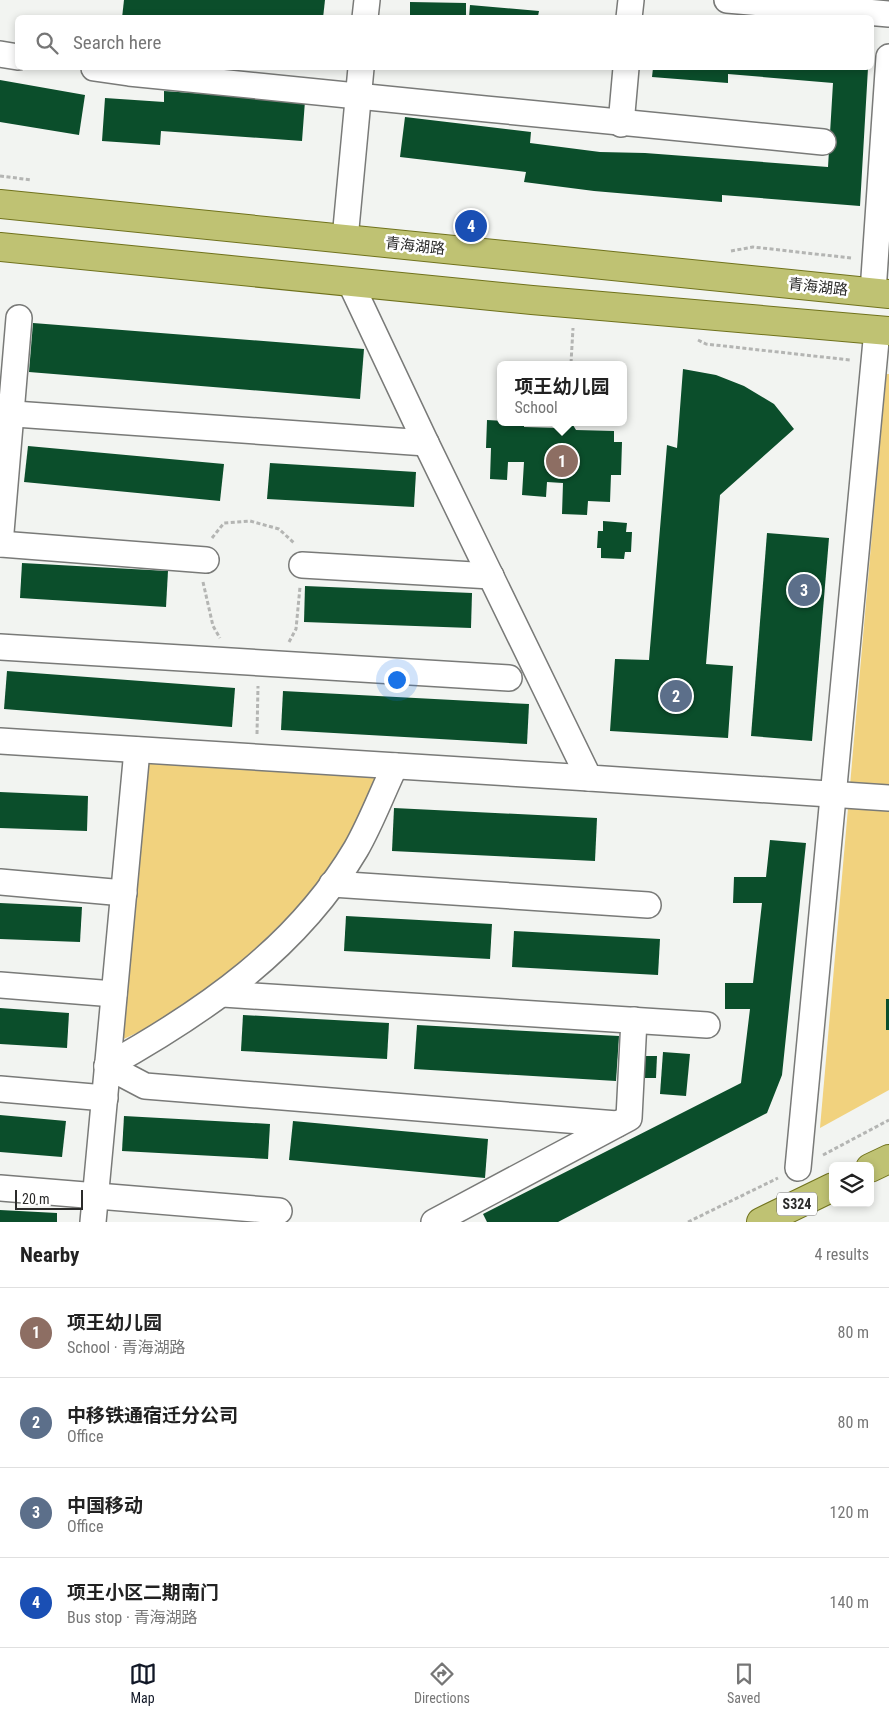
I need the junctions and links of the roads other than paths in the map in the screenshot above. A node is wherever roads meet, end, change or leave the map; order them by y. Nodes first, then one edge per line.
1 (367, 0) edge
2 (631, 0) edge
3 (727, 0) edge
4 (889, 14) edge
5 (365, 15) edge
6 (629, 15) edge
7 (0, 54) edge
8 (15, 56) edge
9 (889, 57) edge
10 (109, 70) edge
11 (361, 70) edge
12 (626, 70) edge
13 (358, 95) junction
14 (622, 124) junction
15 (823, 142) dead end
16 (0, 204) edge
17 (345, 239) junction
18 (0, 247) edge
19 (350, 282) junction
20 (881, 293) edge
21 (19, 318) dead end
22 (883, 330) edge
23 (5, 413) edge
24 (426, 443) junction
25 (0, 544) edge
26 (206, 560) road end
27 (302, 565) road end
28 (491, 576) junction
29 (0, 647) edge
30 (509, 678) dead end
31 (0, 741) edge
32 (137, 750) junction
33 (395, 766) junction
34 (590, 778) junction
35 (833, 794) junction
36 (889, 798) edge
37 (0, 882) edge
38 (332, 884) junction
39 (124, 893) junction
40 (648, 905) dead end
41 (0, 985) edge
42 (114, 994) junction
43 (223, 994) junction
44 (634, 1020) junction
45 (707, 1025) dead end
46 (107, 1066) junction
47 (0, 1089) edge
48 (104, 1098) junction
49 (617, 1124) junction
50 (889, 1158) edge
51 (874, 1166) edge
52 (798, 1168) dead end
53 (0, 1188) edge
54 (829, 1188) edge
55 (95, 1196) junction
56 (279, 1211) dead end
57 (93, 1222) edge
58 (434, 1222) edge
59 (761, 1222) edge

1 - 5 street
2 - 6 street
3 - 4 street
7 - 8 street
9 - 20 street
10 - 13 street
11 - 13 street
12 - 14 street
13 - 14 street
13 - 17 street
14 - 15 street
16 - 17 main road, 青海湖路
17 - 20 main road, 青海湖路
18 - 19 main road
19 - 22 main road
19 - 24 street
21 - 23 street
22 - 35 street
23 - 24 street
23 - 25 street
24 - 28 street
25 - 26 street
27 - 28 street
28 - 34 street
29 - 30 street
31 - 32 street
32 - 33 street
32 - 39 street
33 - 34 street
33 - 38 street
34 - 35 street
35 - 36 street
35 - 52 street
37 - 39 street
38 - 40 street
38 - 43 street
39 - 42 street
41 - 42 street
42 - 46 street
43 - 44 street
43 - 46 street
44 - 45 street
44 - 49 street
46 - 48 street
46 - 49 street
47 - 48 street
48 - 55 street
49 - 58 street
50 - 51 main road
53 - 55 street
54 - 59 main road, S324
55 - 56 street
55 - 57 street

